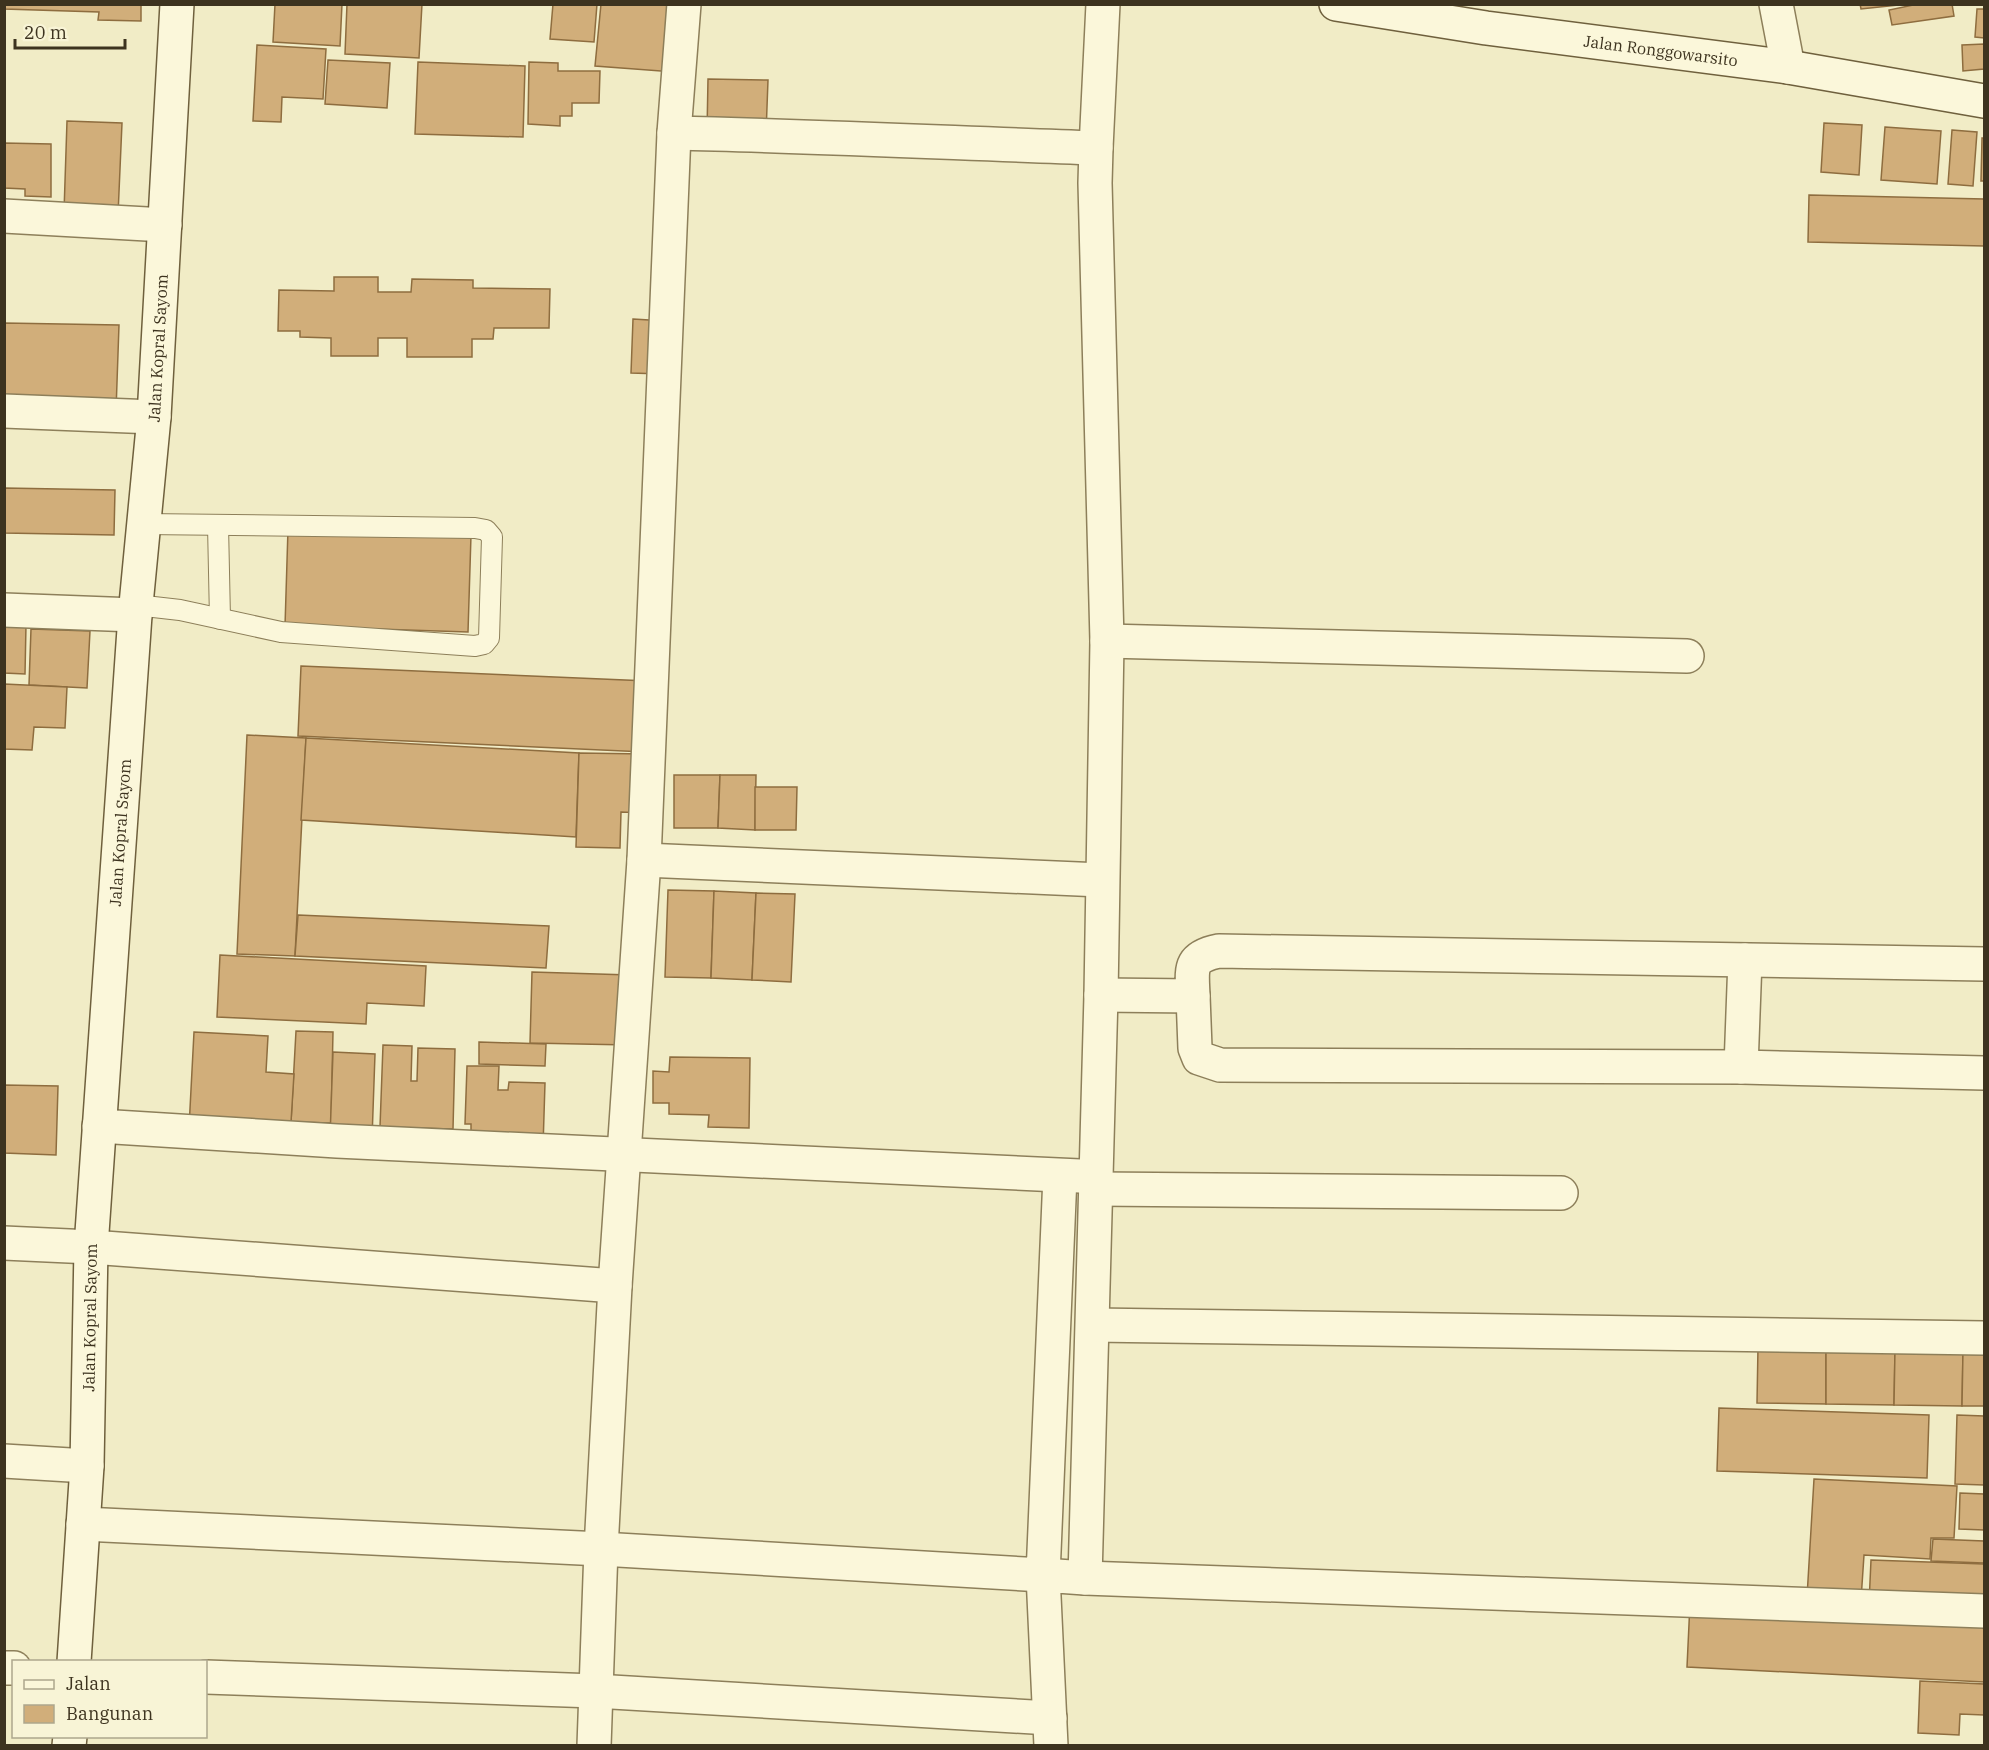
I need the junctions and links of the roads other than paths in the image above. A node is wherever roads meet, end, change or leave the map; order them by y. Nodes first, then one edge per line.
1 (177, 4) edge
2 (684, 4) edge
3 (1102, 4) edge
4 (1336, 4) edge
5 (1776, 4) edge
6 (1788, 67) junction
7 (1984, 101) edge
8 (674, 133) junction
9 (1096, 148) junction
10 (4, 216) edge
11 (165, 225) junction
12 (4, 411) edge
13 (154, 417) junction
14 (144, 524) junction
15 (218, 525) junction
16 (4, 609) edge
17 (136, 610) junction
18 (220, 619) junction
19 (1107, 641) junction
20 (1687, 656) dead end
21 (644, 860) junction
22 (1101, 880) junction
23 (1745, 960) junction
24 (1984, 963) edge
25 (1101, 995) junction
26 (1193, 996) junction
27 (1741, 1067) junction
28 (1984, 1073) edge
29 (99, 1126) junction
30 (623, 1155) junction
31 (1060, 1176) junction
32 (1096, 1183) junction
33 (1561, 1193) dead end
34 (4, 1243) edge
35 (91, 1247) junction
36 (615, 1286) junction
37 (1093, 1325) junction
38 (1984, 1338) edge
39 (4, 1461) edge
40 (87, 1466) junction
41 (83, 1524) junction
42 (601, 1549) junction
43 (1043, 1575) junction
44 (1085, 1578) junction
45 (1984, 1611) edge
46 (74, 1660) edge
47 (207, 1677) edge
48 (595, 1692) junction
49 (1051, 1732) edge
50 (594, 1746) edge

1 - 11 street, Jalan Kopral Sayom
2 - 8 street
3 - 9 street
4 - 6 street, Jalan Ronggowarsito
5 - 6 street
6 - 7 street, Jalan Ronggowarsito
8 - 9 street
8 - 21 street
9 - 19 street
10 - 11 street
11 - 13 street, Jalan Kopral Sayom
12 - 13 street
13 - 14 street, Jalan Kopral Sayom
14 - 15 lane
14 - 17 street, Jalan Kopral Sayom
15 - 18 lane
15 - 18 lane
16 - 17 street
17 - 18 lane
17 - 29 street, Jalan Kopral Sayom
19 - 20 street
19 - 22 street
21 - 22 street
21 - 30 street
22 - 25 street
23 - 24 street
23 - 26 street
23 - 27 street
25 - 26 street
25 - 32 street
26 - 27 street
27 - 28 street
29 - 30 street
29 - 35 street, Jalan Kopral Sayom
30 - 31 street
30 - 36 street
31 - 32 street
31 - 43 street
32 - 33 street
32 - 37 street
34 - 35 street
35 - 36 street
35 - 40 street, Jalan Kopral Sayom
36 - 42 street
37 - 38 street
37 - 44 street
39 - 40 street
40 - 41 street, Jalan Kopral Sayom
41 - 42 street
41 - 46 street, Jalan Kopral Sayom
42 - 43 street
42 - 48 street
43 - 44 street
43 - 49 street
44 - 45 street
47 - 48 street
48 - 49 street
48 - 50 street

